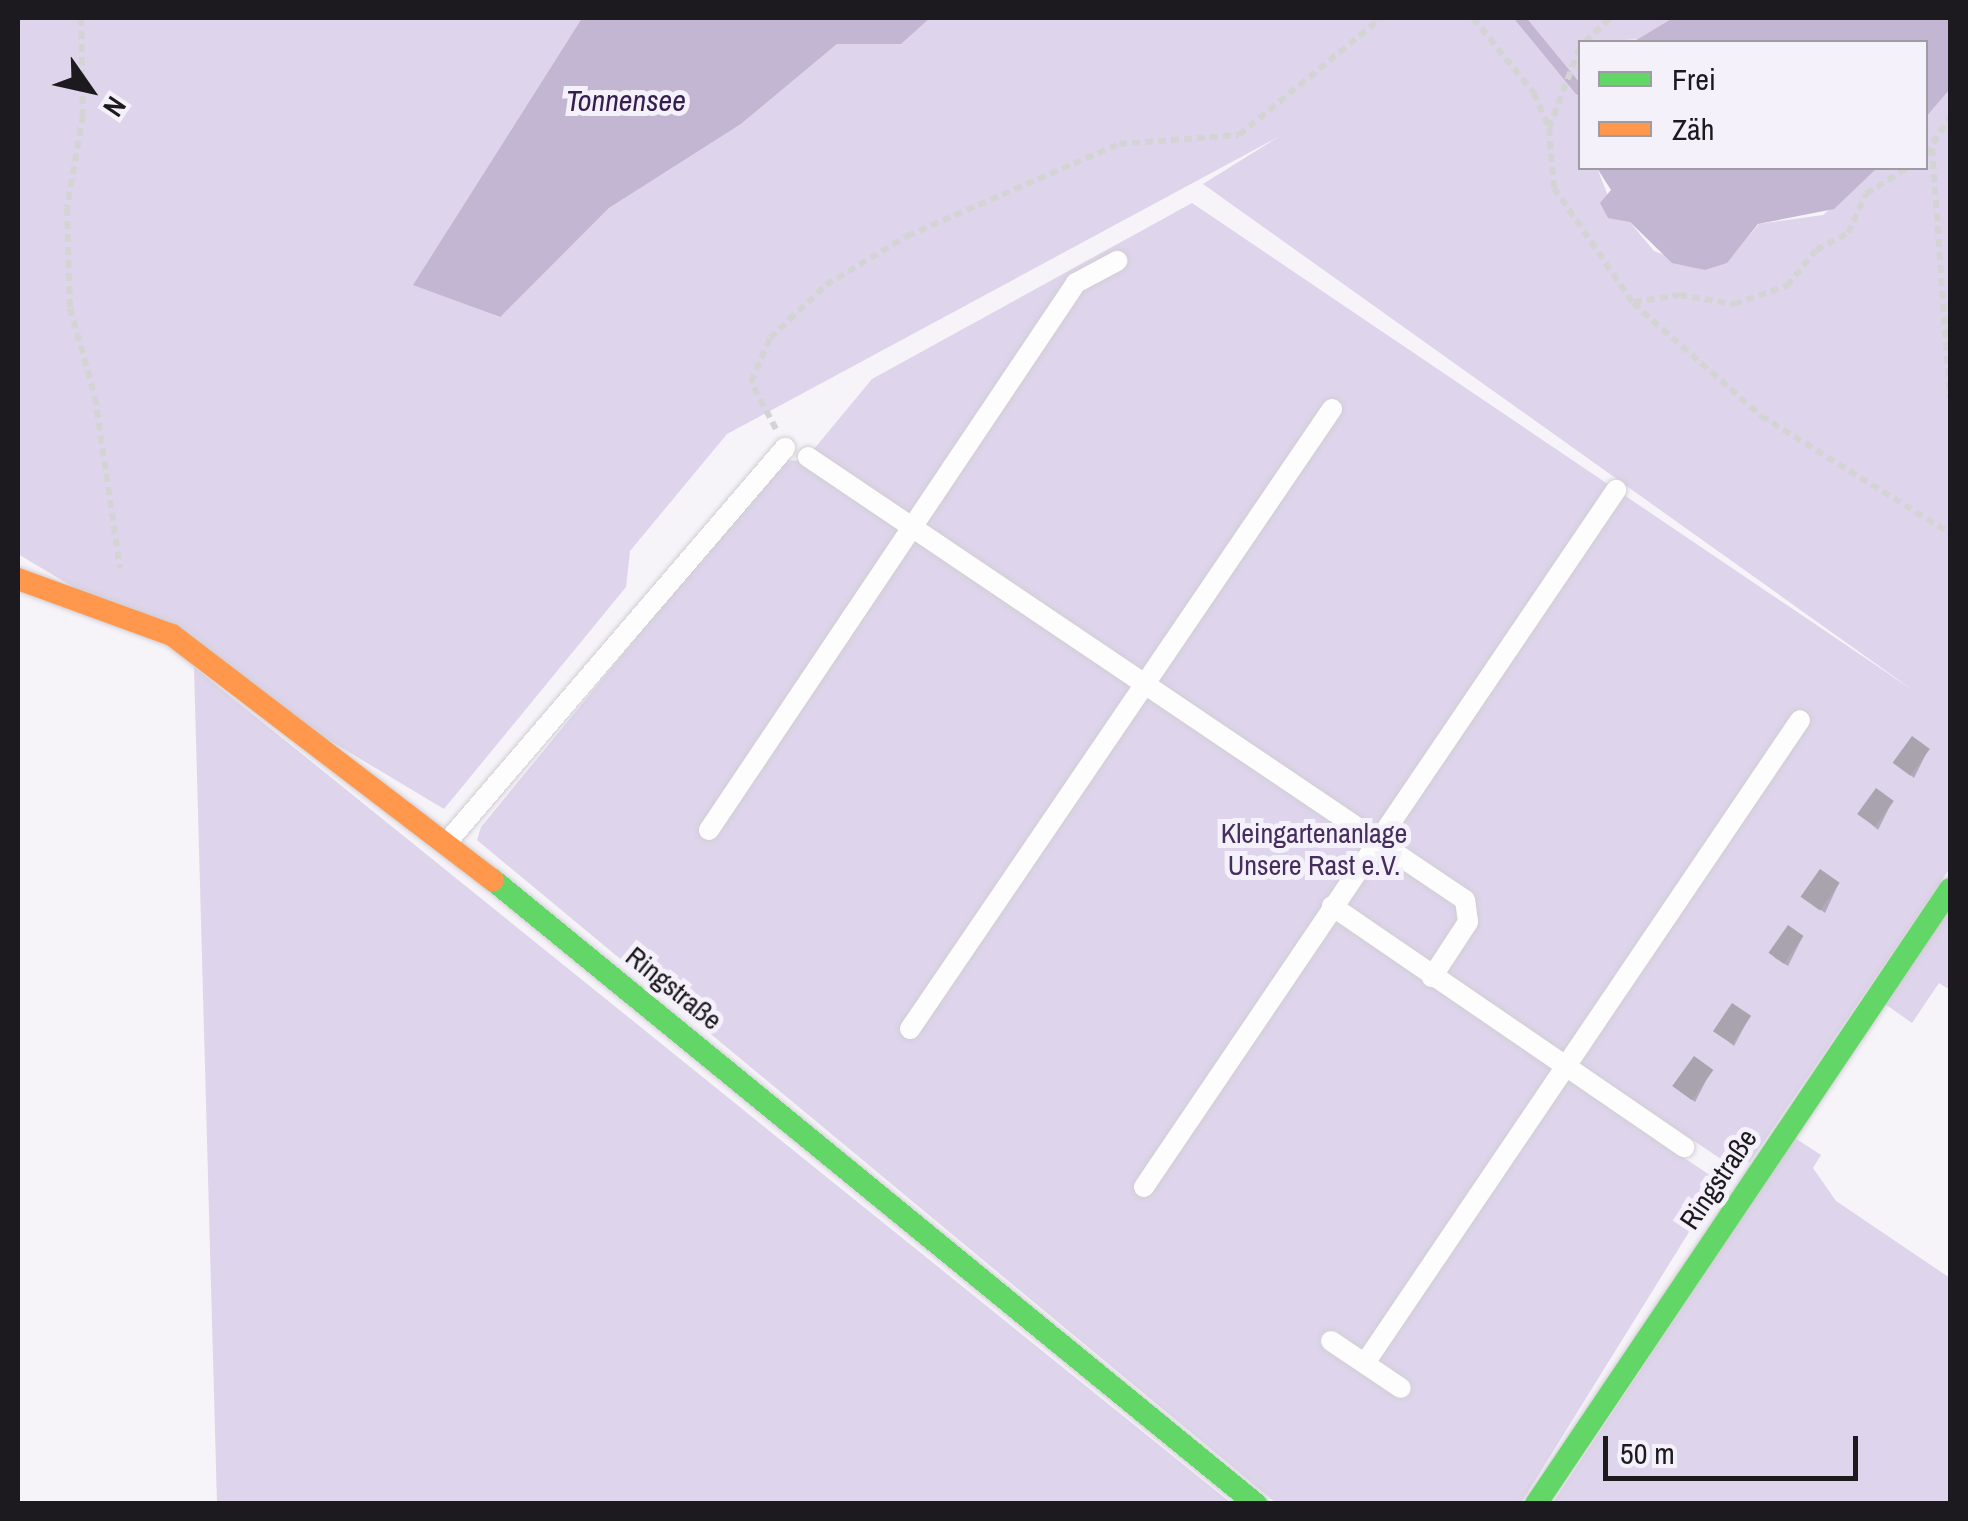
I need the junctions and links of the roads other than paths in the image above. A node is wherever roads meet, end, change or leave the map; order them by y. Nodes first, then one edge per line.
1 (1116, 261) dead end
2 (1332, 410) dead end
3 (786, 448) road end
4 (808, 457) dead end
5 (1616, 490) dead end
6 (912, 528) junction
7 (18, 579) edge
8 (1145, 684) junction
9 (1800, 720) dead end
10 (709, 830) dead end
11 (1378, 839) junction
12 (446, 842) junction
13 (1950, 889) edge
14 (1332, 906) junction
15 (1432, 977) junction
16 (910, 1029) dead end
17 (1565, 1067) junction
18 (1684, 1147) dead end
19 (1144, 1186) dead end
20 (1331, 1341) dead end
21 (1366, 1363) junction
22 (1401, 1388) dead end
23 (1256, 1504) edge
24 (1536, 1504) edge

1 - 6 lane
2 - 8 lane
3 - 12 lane
4 - 6 lane
5 - 11 lane
6 - 8 lane
6 - 10 lane
7 - 12 street, Ringstraße
8 - 11 lane
8 - 16 lane
9 - 17 lane
11 - 14 lane
11 - 15 lane
12 - 23 street, Ringstraße
13 - 24 street, Ringstraße
14 - 15 lane
14 - 19 lane
15 - 17 lane
17 - 18 lane
17 - 21 lane
20 - 21 lane
21 - 22 lane

